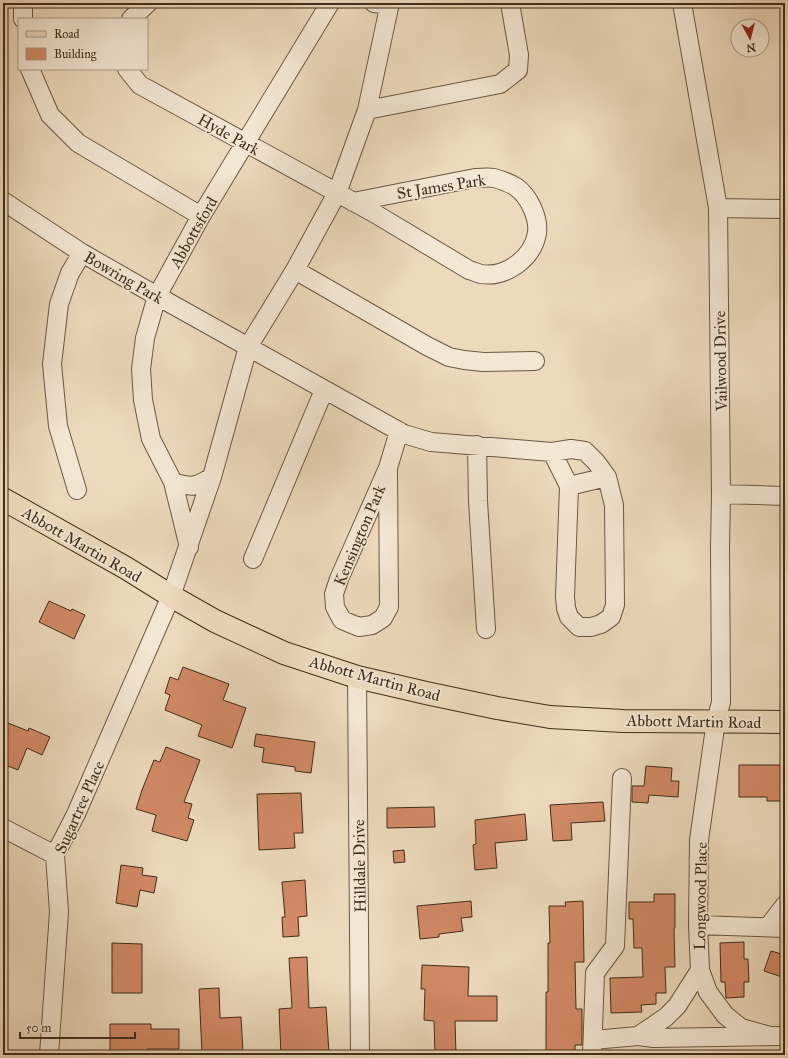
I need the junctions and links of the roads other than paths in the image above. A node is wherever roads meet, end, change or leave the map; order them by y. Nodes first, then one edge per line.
1 (22, 3) edge
2 (148, 3) edge
3 (330, 3) edge
4 (510, 3) edge
5 (682, 3) edge
6 (385, 4) edge
7 (23, 18) edge
8 (131, 18) edge
9 (30, 70) edge
10 (128, 70) edge
11 (367, 110) junction
12 (246, 144) junction
13 (337, 193) junction
14 (3, 202) edge
15 (353, 202) junction
16 (718, 208) junction
17 (785, 209) edge
18 (201, 216) junction
19 (82, 253) junction
20 (294, 270) junction
21 (157, 296) junction
22 (248, 346) junction
23 (535, 361) dead end
24 (324, 390) junction
25 (398, 431) junction
26 (477, 445) junction
27 (552, 452) junction
28 (388, 468) junction
29 (212, 477) junction
30 (607, 477) junction
31 (173, 482) junction
32 (570, 486) junction
33 (77, 490) dead end
34 (721, 494) junction
35 (785, 496) edge
36 (3, 498) edge
37 (189, 547) junction
38 (253, 559) dead end
39 (171, 596) junction
40 (486, 630) dead end
41 (357, 677) junction
42 (716, 721) junction
43 (785, 722) edge
44 (622, 778) dead end
45 (3, 828) edge
46 (55, 855) junction
47 (785, 905) edge
48 (698, 925) junction
49 (777, 928) edge
50 (700, 970) junction
51 (638, 1036) junction
52 (777, 1036) edge
53 (593, 1047) edge
54 (49, 1055) edge
55 (360, 1055) edge

1 - 7 street
2 - 8 street
3 - 12 street, Abbottsford
4 - 11 street
5 - 16 street, Vailwood Drive
6 - 11 street
9 - 18 street
10 - 12 street, Hyde Park
11 - 13 street
12 - 13 street, Hyde Park
12 - 18 street, Abbottsford
13 - 15 street, St James Park
13 - 20 street
14 - 19 street, Bowring Park
15 - 15 street, St James Park
16 - 17 street
16 - 34 street, Vailwood Drive
18 - 21 street, Abbottsford
19 - 21 street, Bowring Park
19 - 33 street
20 - 22 street
20 - 23 street
21 - 22 street, Bowring Park
21 - 31 street, Abbottsford
22 - 24 street
22 - 29 street
24 - 25 street
24 - 38 street
25 - 26 street
25 - 28 street, Kensington Park
26 - 27 street
26 - 40 street
27 - 30 street
27 - 32 street
28 - 28 street, Kensington Park
29 - 31 street
29 - 37 street
30 - 32 street
30 - 32 street
31 - 37 street, Abbottsford
34 - 35 street
34 - 42 street, Vailwood Drive
36 - 39 main road, Abbott Martin Road
37 - 39 street
39 - 41 main road, Abbott Martin Road
39 - 46 street, Sugartree Place
41 - 42 main road, Abbott Martin Road
41 - 55 street, Hilldale Drive
42 - 43 main road, Abbott Martin Road
42 - 48 street, Longwood Place
44 - 53 street
45 - 46 street
46 - 54 street, Sugartree Place
47 - 49 street
48 - 49 street
48 - 50 street, Longwood Place
50 - 51 street
50 - 52 street, Longwood Place
51 - 52 street, Longwood Place
51 - 53 street, Longwood Place

